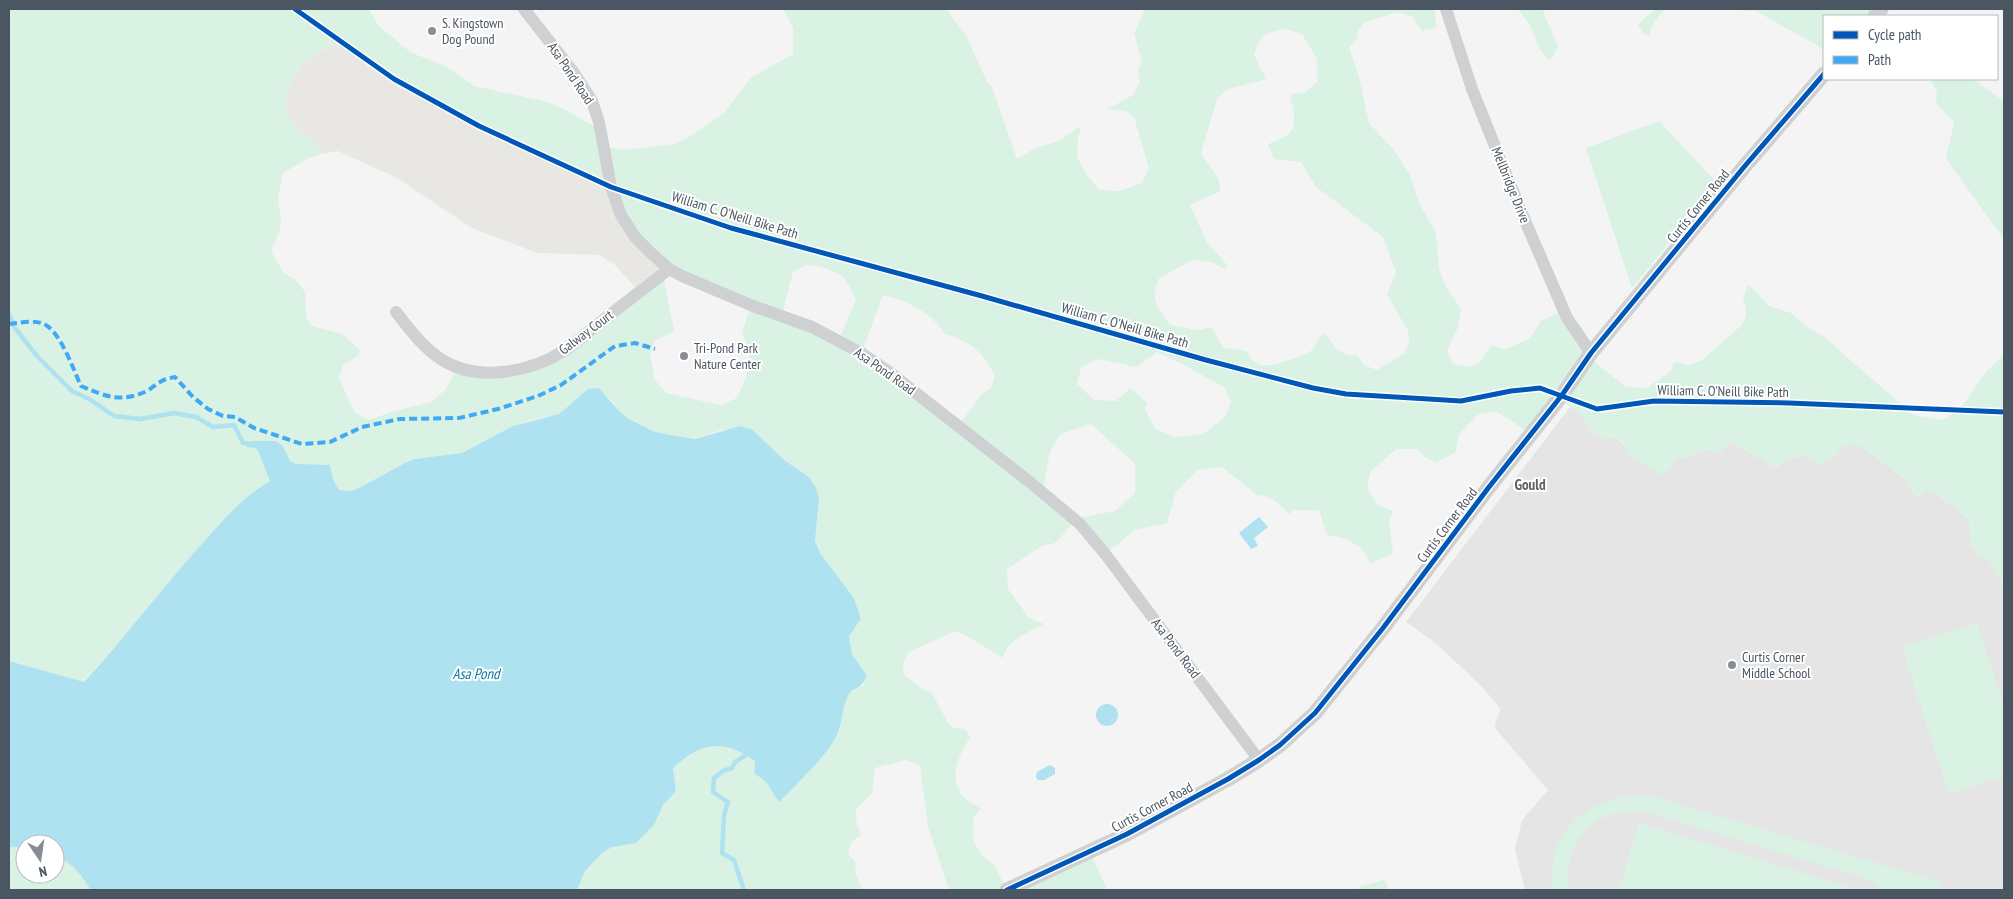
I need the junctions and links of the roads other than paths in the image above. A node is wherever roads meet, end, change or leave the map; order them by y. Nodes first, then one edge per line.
1 (524, 9) edge
2 (1446, 9) edge
3 (1823, 75) edge
4 (669, 269) junction
5 (396, 312) dead end
6 (1591, 353) junction
7 (1260, 760) junction
8 (1007, 890) edge

1 - 4 street, Asa Pond Road
2 - 6 street, Mellbridge Drive
3 - 6 street, Curtis Corner Road
4 - 5 street, Galway Court
4 - 7 street, Asa Pond Road
6 - 7 street, Curtis Corner Road
7 - 8 street, Curtis Corner Road

